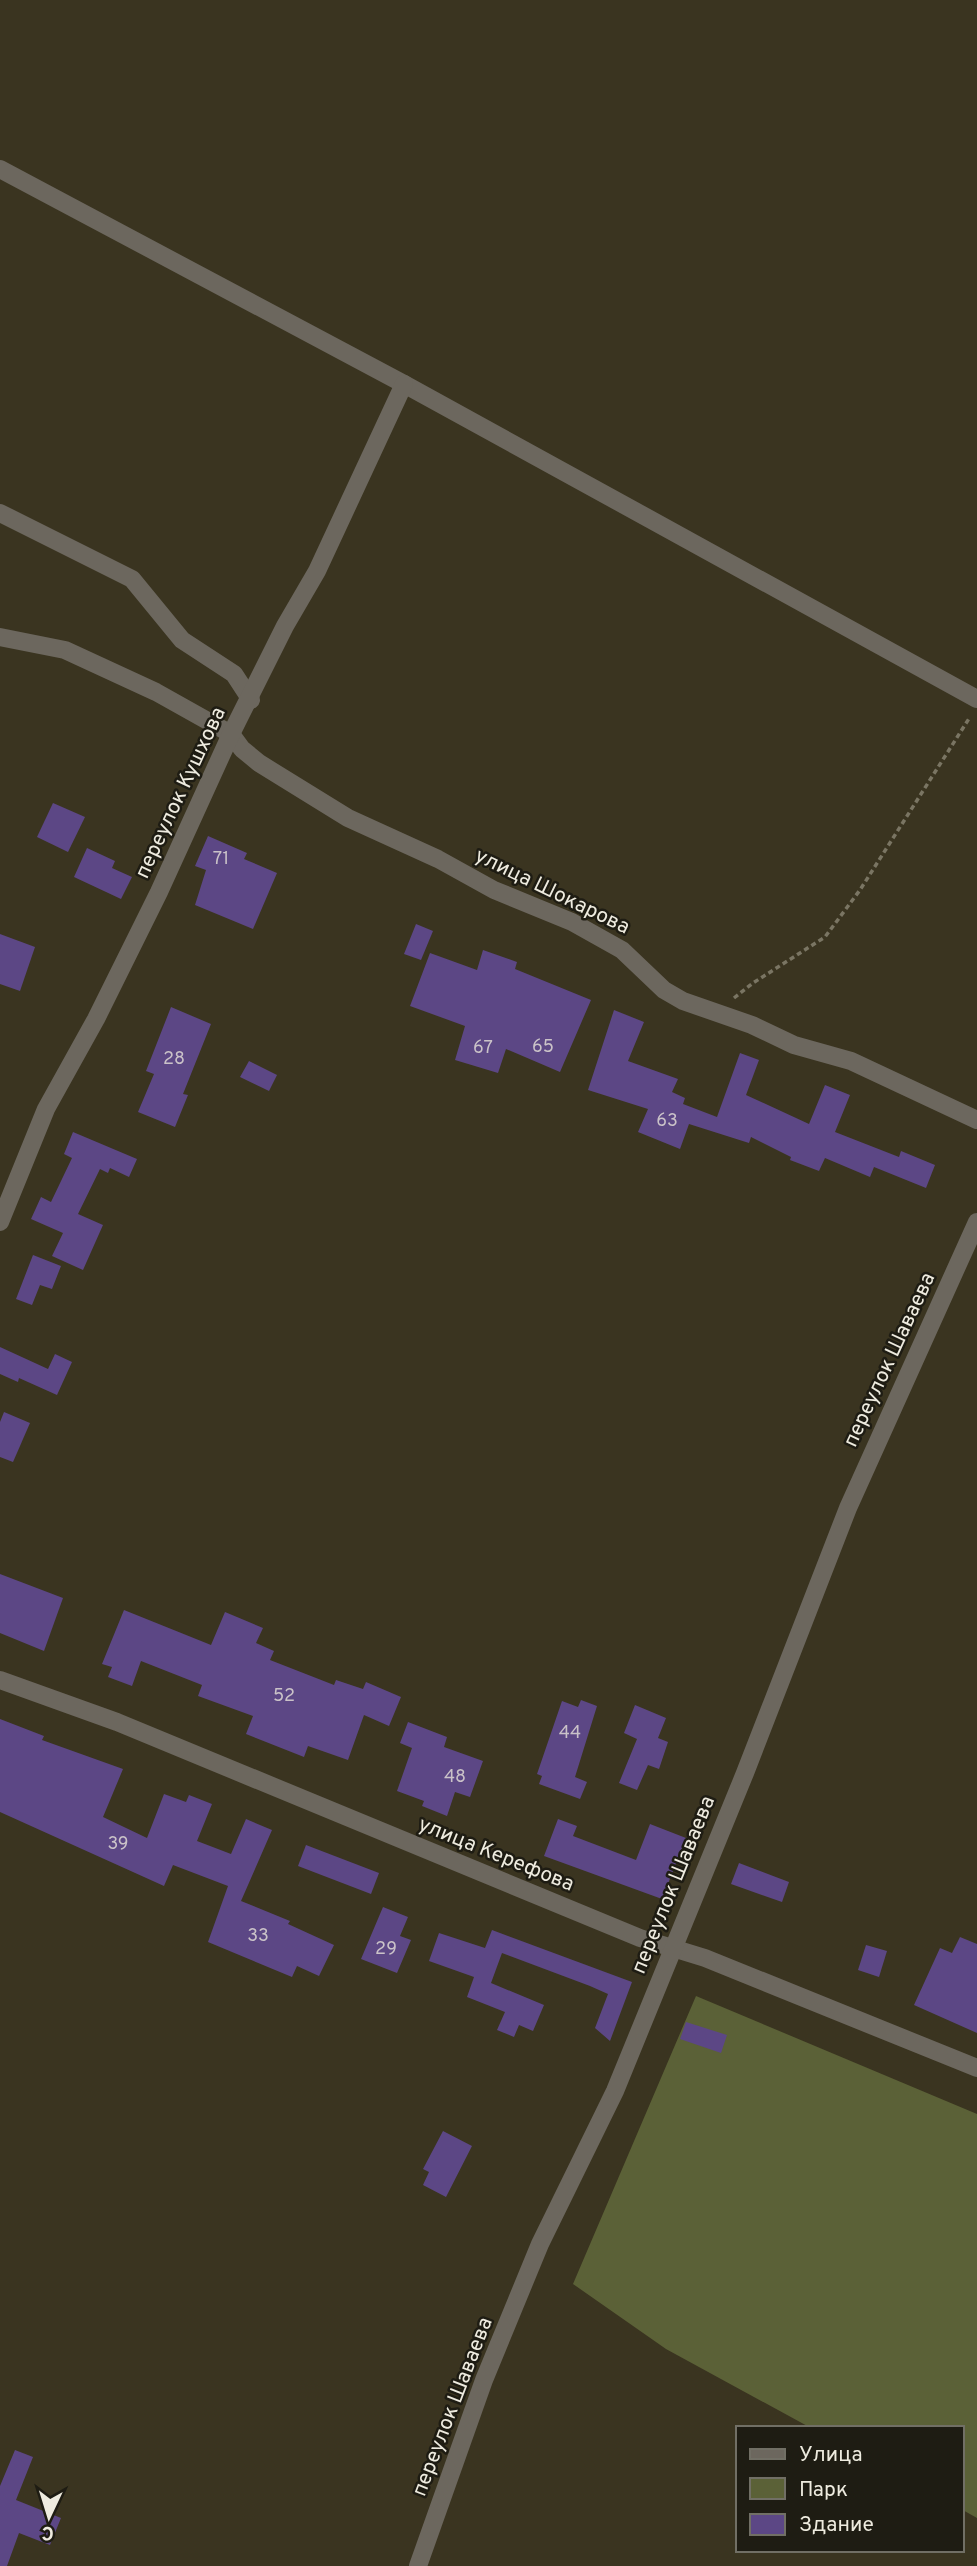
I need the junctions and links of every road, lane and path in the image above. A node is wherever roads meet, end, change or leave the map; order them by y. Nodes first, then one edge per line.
1 (0, 169) edge
2 (404, 384) junction
3 (0, 513) edge
4 (0, 636) edge
5 (977, 699) edge
6 (251, 700) junction
7 (977, 707) edge
8 (232, 734) junction
9 (716, 1013) junction
10 (977, 1120) edge
11 (0, 1222) edge
12 (977, 1222) edge
13 (0, 1680) edge
14 (673, 1948) junction
15 (977, 2068) edge
16 (418, 2566) edge

1 - 2 street
2 - 5 street
2 - 6 street, переулок Кушхова
3 - 6 street
4 - 8 street
6 - 8 street, переулок Кушхова
7 - 9 path
8 - 9 street, улица Шокарова
8 - 11 street, переулок Кушхова
9 - 10 street, улица Шокарова
12 - 14 street, переулок Шаваева
13 - 14 street, улица Керефова
14 - 15 street, улица Керефова
14 - 16 street, переулок Шаваева

